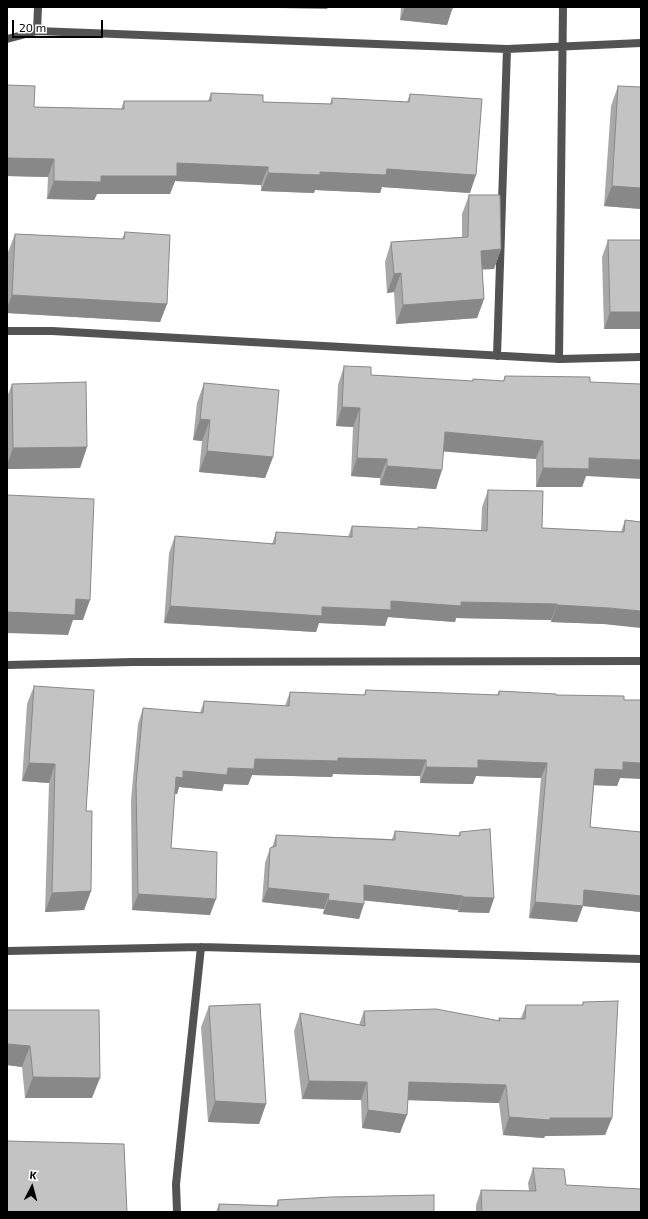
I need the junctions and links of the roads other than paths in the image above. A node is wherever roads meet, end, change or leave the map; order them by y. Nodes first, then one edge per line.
1 (38, 7) edge
2 (563, 7) edge
3 (37, 31) junction
4 (7, 39) edge
5 (641, 43) edge
6 (564, 48) junction
7 (506, 50) junction
8 (7, 331) edge
9 (497, 356) junction
10 (641, 357) edge
11 (559, 359) junction
12 (641, 661) edge
13 (7, 665) edge
14 (201, 947) junction
15 (7, 951) edge
16 (641, 958) edge
17 (177, 1212) edge

1 - 3 street
2 - 6 street
3 - 4 street
3 - 7 street
5 - 6 street
6 - 7 street
6 - 11 street
7 - 9 street
8 - 9 street
9 - 11 street
10 - 11 street
12 - 13 street
14 - 15 street
14 - 16 street
14 - 17 street

